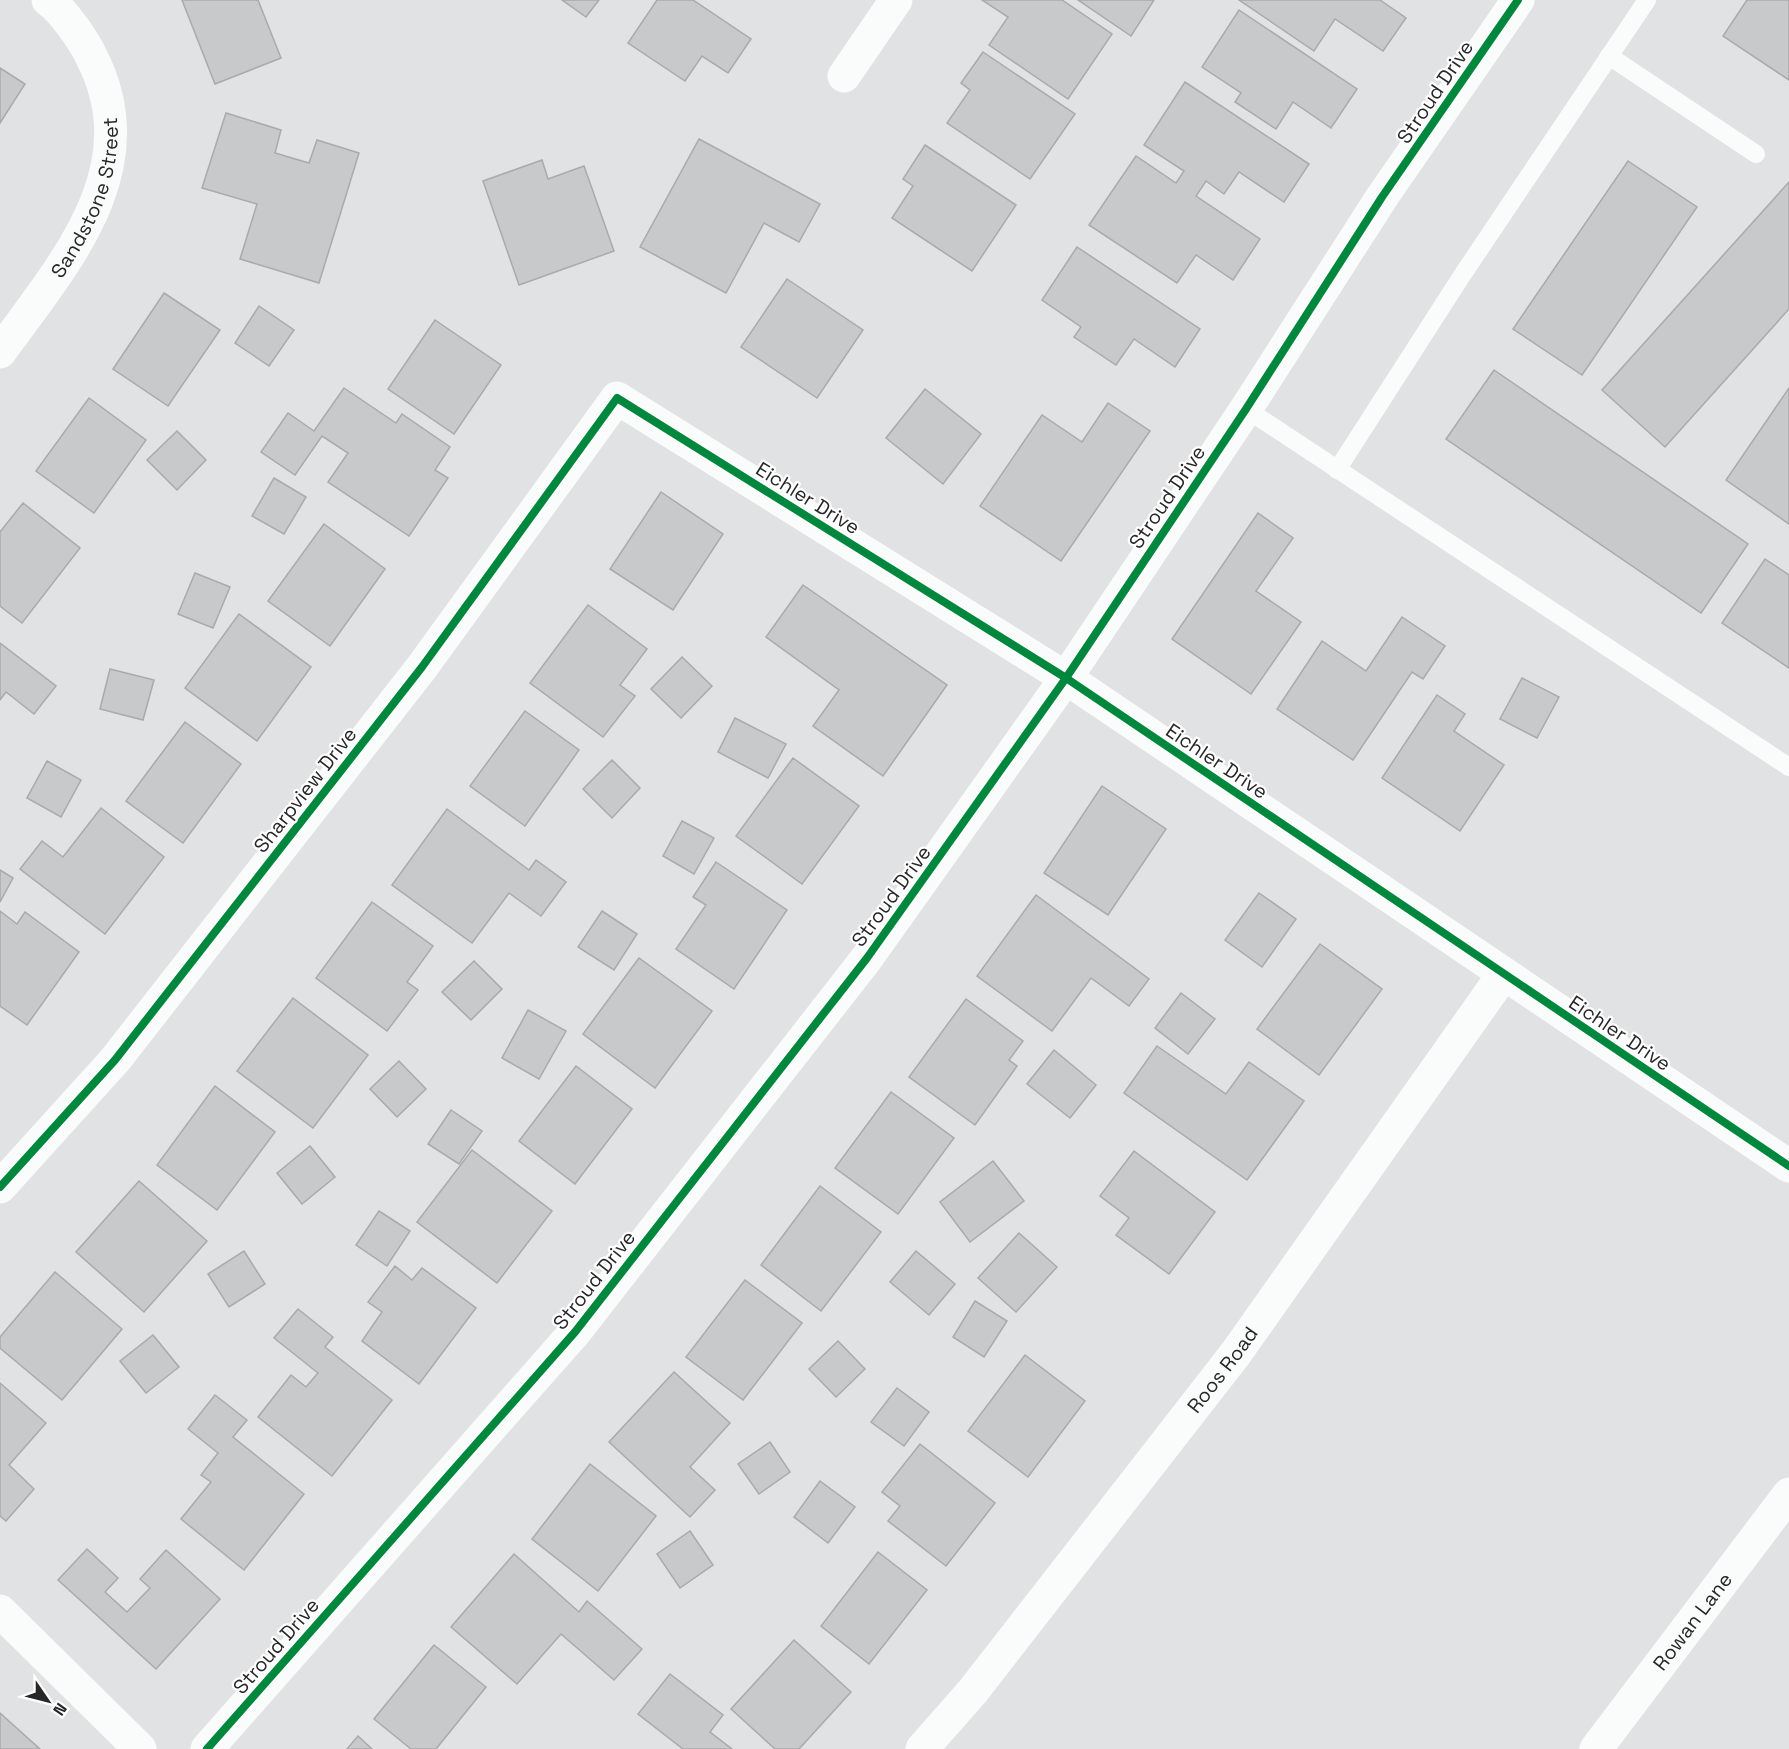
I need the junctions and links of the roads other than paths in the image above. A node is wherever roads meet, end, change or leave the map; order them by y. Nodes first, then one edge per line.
1 (896, 0) edge
2 (1518, 0) edge
3 (1647, 0) edge
4 (50, 1) edge
5 (1609, 56) junction
6 (844, 76) dead end
7 (1756, 154) dead end
8 (0, 352) edge
9 (617, 398) joint
10 (1246, 409) junction
11 (1337, 470) junction
12 (1066, 678) junction
13 (1789, 767) edge
14 (1503, 975) junction
15 (1789, 1166) edge
16 (0, 1187) edge
17 (1789, 1494) edge
18 (0, 1611) edge
19 (140, 1749) edge
20 (207, 1749) edge
21 (922, 1749) edge
22 (1596, 1749) edge

1 - 6 street
2 - 10 street, Stroud Drive
3 - 5 lane
4 - 8 street, Sandstone Street
5 - 7 lane
5 - 11 lane
9 - 12 street, Eichler Drive
9 - 16 street, Sharpview Drive
10 - 11 lane
10 - 12 street, Stroud Drive
11 - 13 lane
12 - 14 street, Eichler Drive
12 - 20 street, Stroud Drive
14 - 15 street, Eichler Drive
14 - 21 street, Roos Road
17 - 22 street, Rowan Lane
18 - 19 street

